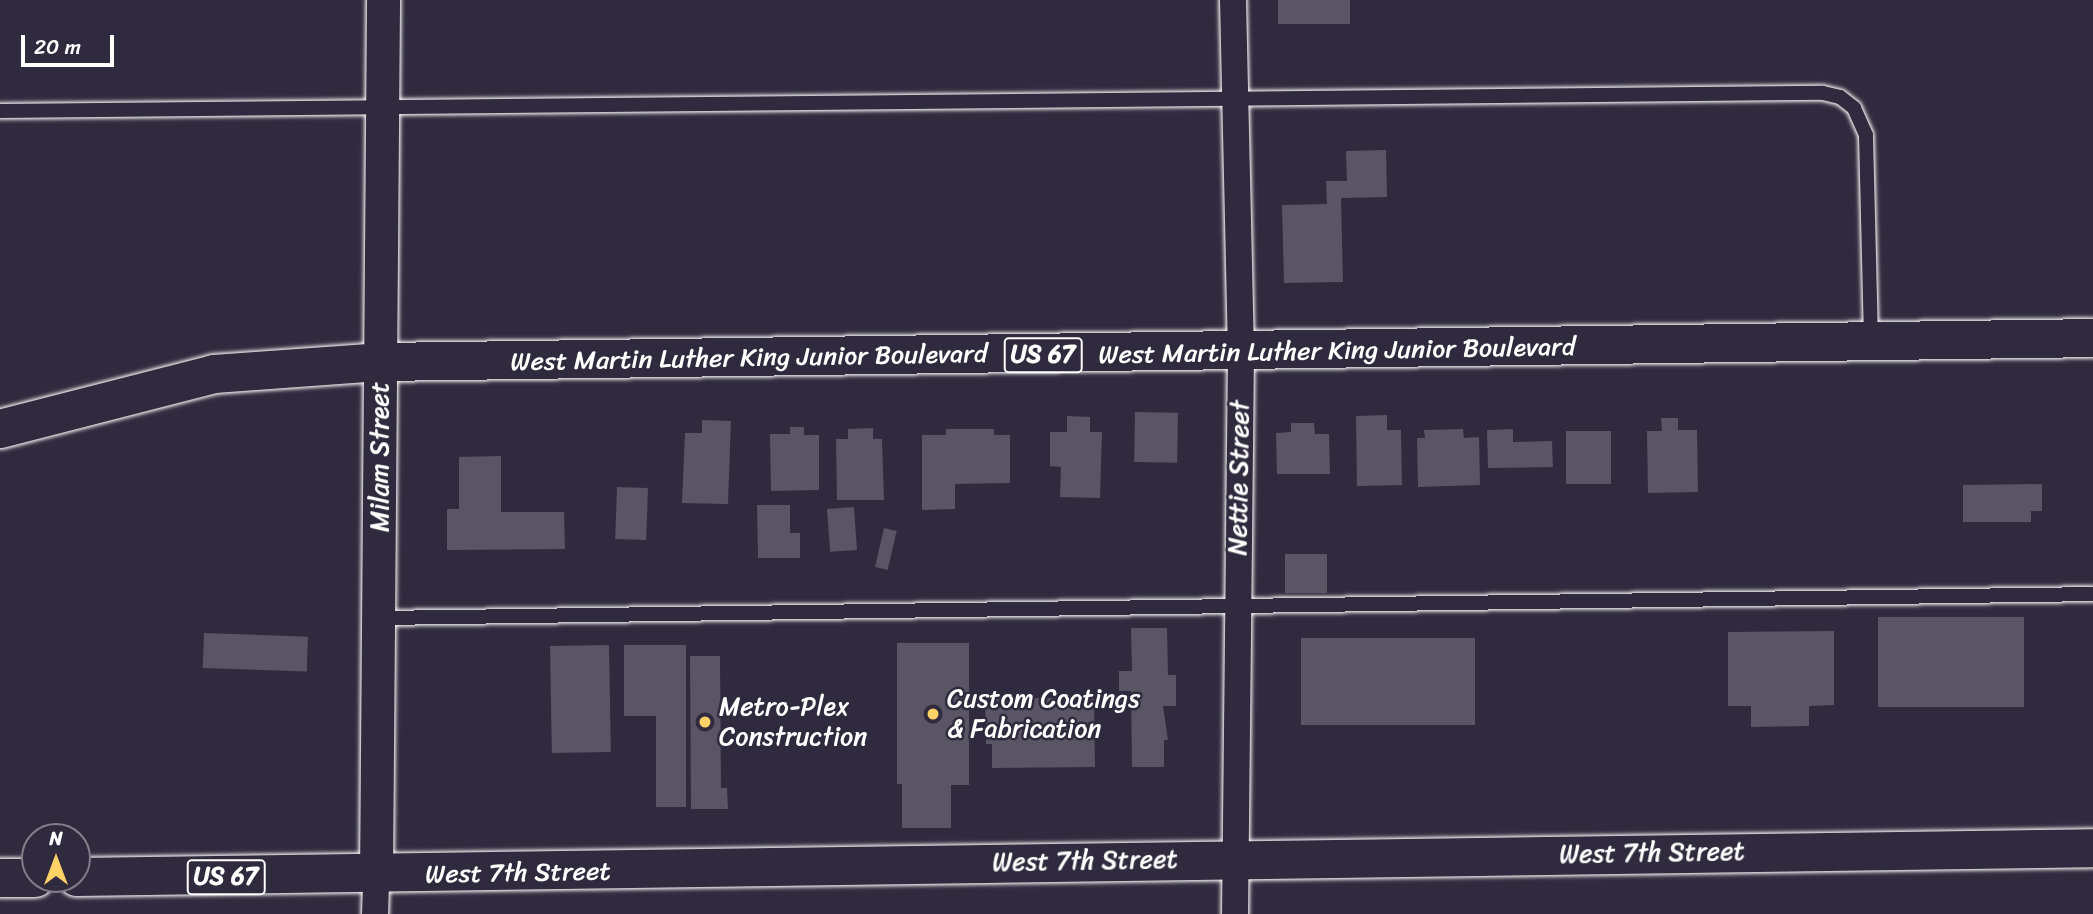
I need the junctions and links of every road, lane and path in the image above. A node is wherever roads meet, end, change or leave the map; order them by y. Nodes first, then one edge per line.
1 (383, 0) edge
2 (1233, 0) edge
3 (1235, 98) junction
4 (382, 109) junction
5 (0, 111) edge
6 (2093, 338) edge
7 (1871, 342) junction
8 (1241, 353) junction
9 (380, 362) junction
10 (0, 429) edge
11 (2093, 594) edge
12 (1238, 606) junction
13 (379, 618) junction
14 (2093, 848) edge
15 (1234, 858) junction
16 (376, 876) junction
17 (91, 877) edge
18 (0, 878) edge
19 (21, 878) edge
20 (375, 914) edge
21 (1235, 914) edge

1 - 4 street, Milam Street
2 - 3 street, Nettie Street
3 - 4 lane
3 - 7 lane
3 - 8 street, Nettie Street
4 - 5 lane
4 - 9 street, Milam Street
6 - 7 main road, West Martin Luther King Junior Boulevard / US 67
7 - 8 main road, West Martin Luther King Junior Boulevard / US 67
8 - 9 main road, West Martin Luther King Junior Boulevard / US 67
8 - 12 street, Nettie Street
9 - 10 main road, West Martin Luther King Junior Boulevard / US 67
9 - 13 street, Milam Street
11 - 12 lane
12 - 13 lane
12 - 15 street, Nettie Street
13 - 16 street, Milam Street
14 - 15 main road, West 7th Street / US 67
15 - 16 main road, West 7th Street / US 67
15 - 21 street, Nettie Street
16 - 17 main road, West 7th Street / US 67
16 - 20 street, Milam Street
18 - 19 main road

